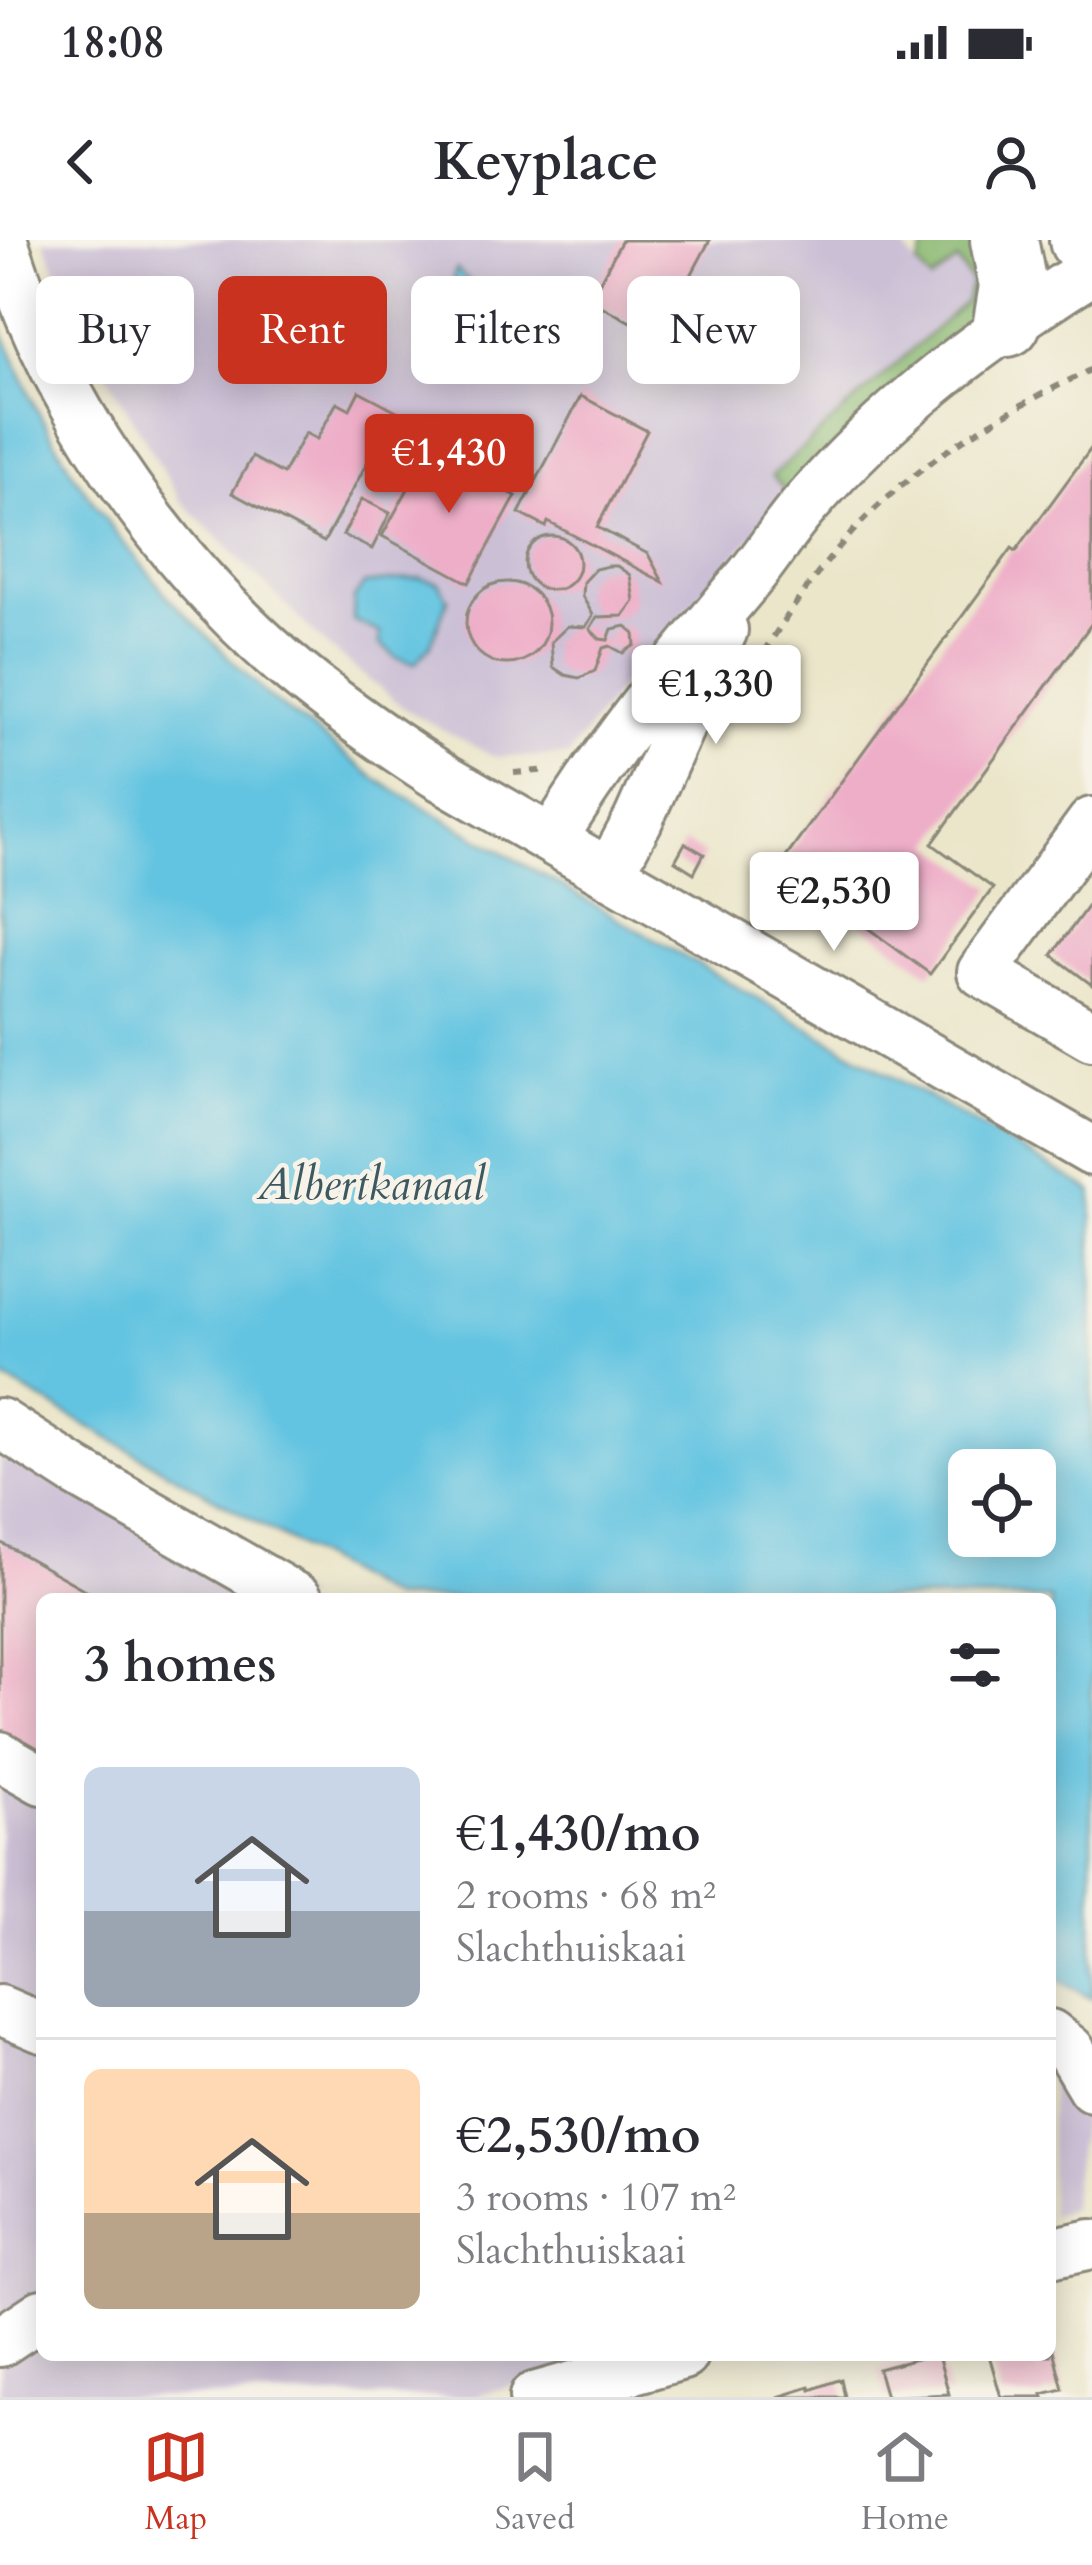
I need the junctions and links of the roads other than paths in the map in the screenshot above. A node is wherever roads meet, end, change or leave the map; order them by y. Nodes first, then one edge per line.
1 (3, 240) edge
2 (1004, 240) edge
3 (1083, 240) edge
4 (1092, 247) edge
5 (1092, 270) edge
6 (1007, 323) junction
7 (746, 583) junction
8 (1092, 822) edge
9 (551, 840) junction
10 (610, 872) junction
11 (1092, 1036) edge
12 (1092, 1151) edge
13 (0, 1423) edge
14 (288, 1593) edge
15 (0, 1756) edge
16 (36, 1777) edge
17 (0, 2010) edge
18 (36, 2025) edge
19 (1092, 2244) edge
20 (1056, 2252) edge
21 (36, 2318) edge
22 (0, 2342) edge
23 (662, 2361) edge
24 (534, 2397) edge

1 - 9 street
2 - 6 highway
3 - 4 highway
5 - 6 street
6 - 7 street
7 - 9 street
7 - 10 street
8 - 11 street
9 - 10 street
10 - 12 street
13 - 14 street
15 - 16 street
17 - 18 street
19 - 20 street
21 - 22 street
23 - 24 street

